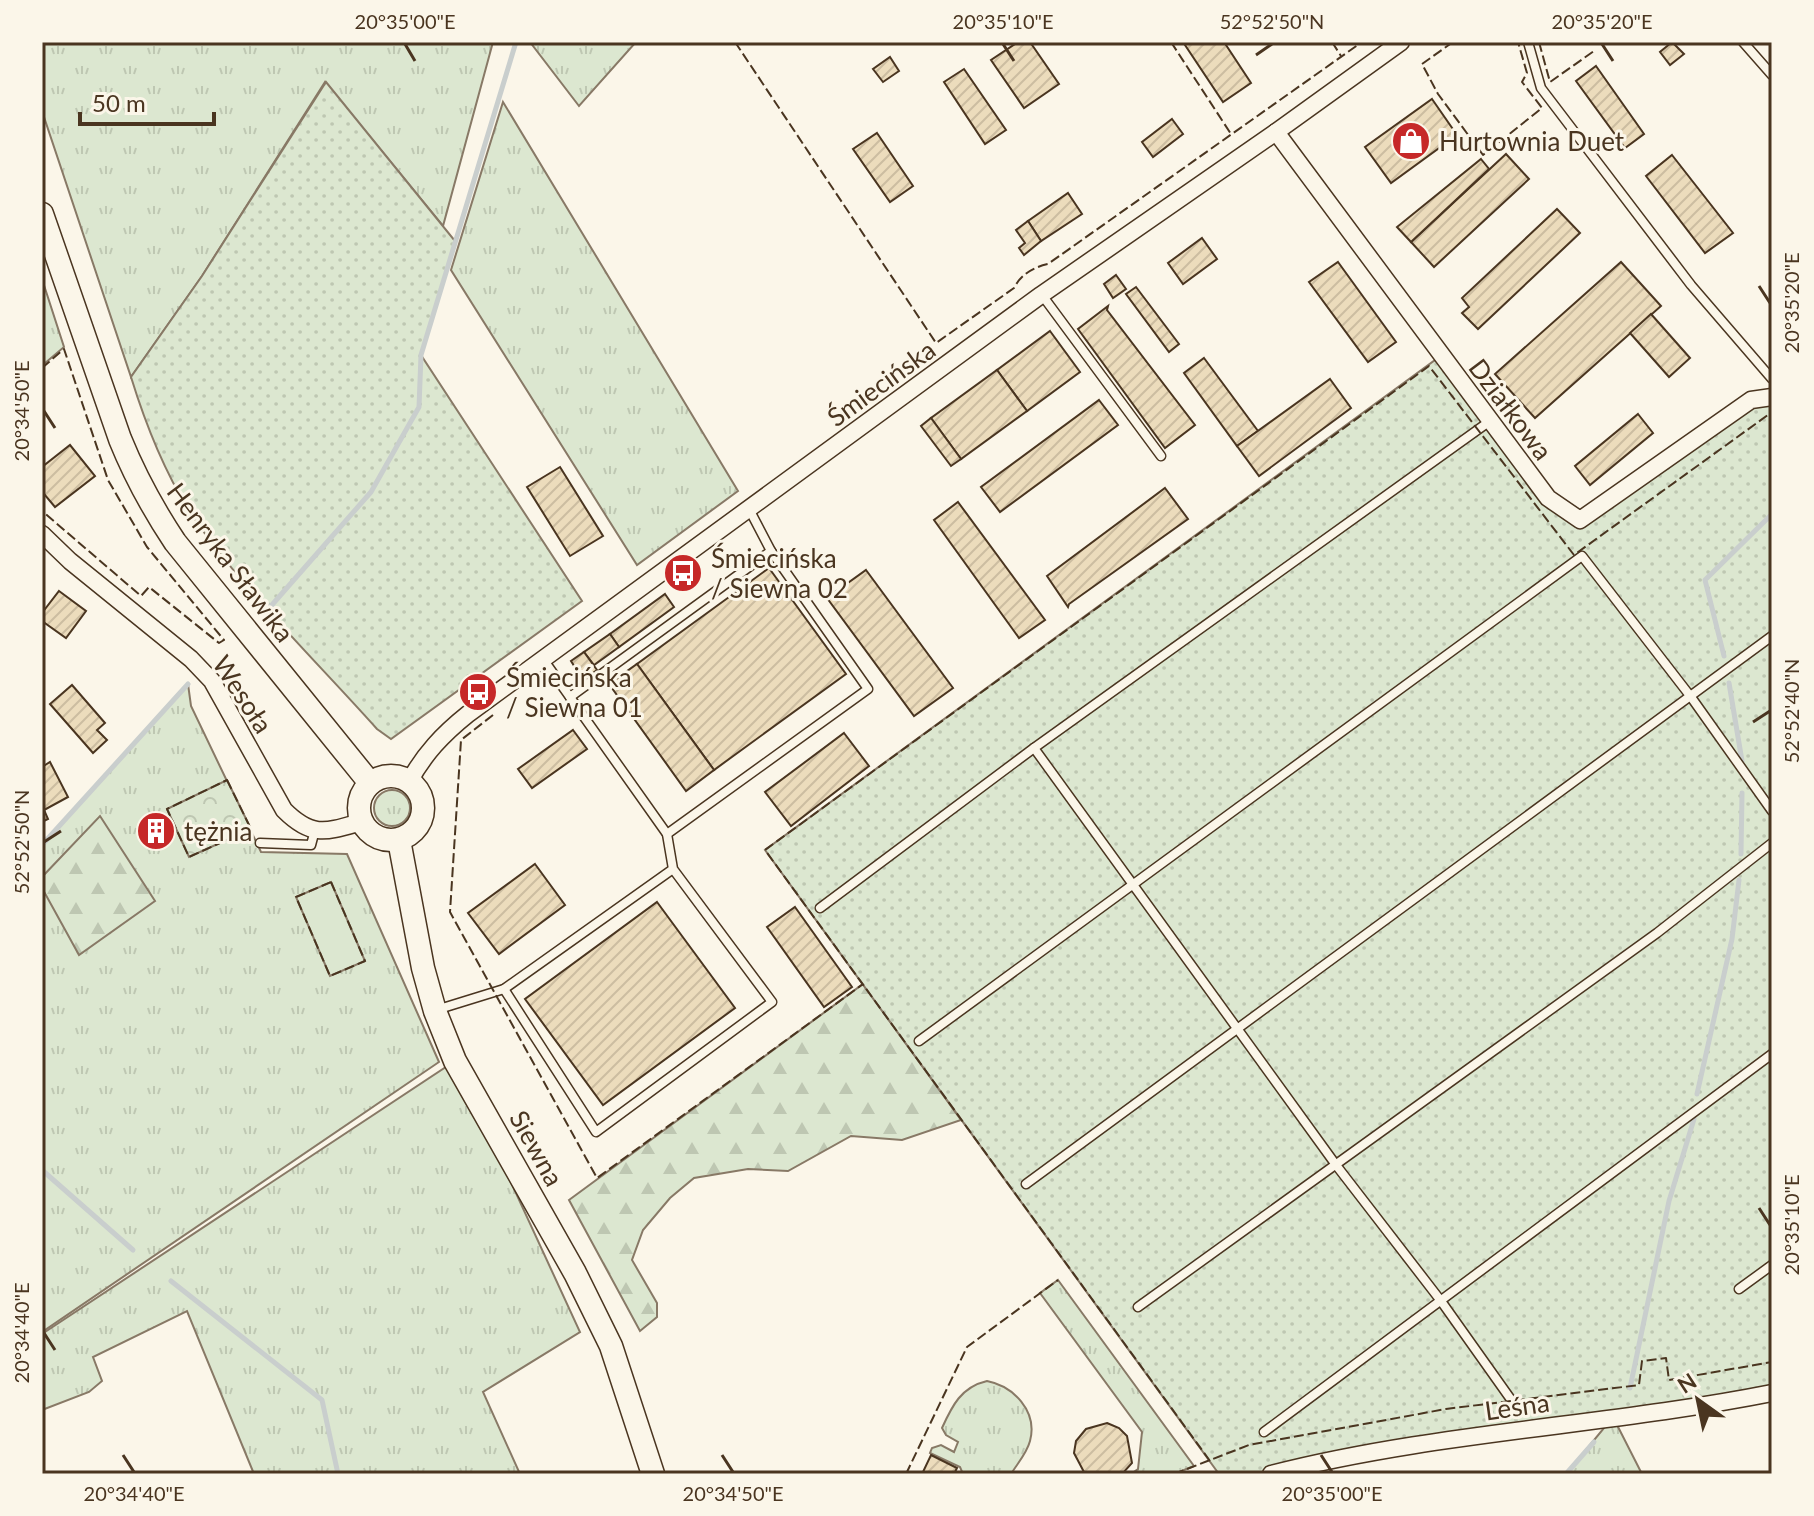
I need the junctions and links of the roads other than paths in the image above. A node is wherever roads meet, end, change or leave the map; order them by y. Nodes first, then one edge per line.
1 (1401, 42) edge
2 (1528, 42) edge
3 (1743, 42) edge
4 (1772, 75) edge
5 (1276, 132) junction
6 (42, 214) edge
7 (1041, 295) junction
8 (1772, 379) edge
9 (1772, 397) edge
10 (1490, 421) junction
11 (1161, 456) dead end
12 (748, 509) junction
13 (42, 534) edge
14 (771, 551) junction
15 (1772, 636) edge
16 (543, 659) junction
17 (570, 697) junction
18 (1691, 697) junction
19 (1034, 748) junction
20 (409, 782) junction
21 (370, 783) junction
22 (1772, 811) edge
23 (361, 822) junction
24 (315, 830) junction
25 (667, 834) junction
26 (399, 840) junction
27 (260, 843) dead end
28 (1772, 843) edge
29 (673, 869) junction
30 (1132, 883) junction
31 (820, 908) dead end
32 (504, 989) junction
33 (435, 1011) junction
34 (1238, 1029) junction
35 (919, 1041) dead end
36 (1772, 1054) edge
37 (1336, 1165) junction
38 (1026, 1184) dead end
39 (1772, 1265) edge
40 (1739, 1289) dead end
41 (1441, 1301) junction
42 (1138, 1307) dead end
43 (1772, 1393) edge
44 (1512, 1401) dead end
45 (1264, 1432) dead end
46 (653, 1474) edge
47 (1271, 1474) edge

1 - 5 street, Śmiecińska
2 - 8 lane
3 - 4 lane
5 - 7 street, Śmiecińska
5 - 10 street, Działkowa
6 - 21 main road, Henryka Sławika
7 - 11 lane
7 - 12 street, Śmiecińska
9 - 10 street, Działkowa
10 - 19 lane
12 - 14 lane
12 - 16 street, Śmiecińska
13 - 24 street, Wesoła
14 - 17 lane
14 - 25 lane
15 - 18 lane
16 - 17 lane
16 - 20 street, Śmiecińska
17 - 25 lane
18 - 22 lane
18 - 30 lane
18 - 34 lane
19 - 30 lane
19 - 31 lane
20 - 21 main road
20 - 26 main road
21 - 23 main road
23 - 24 street
23 - 26 main road
24 - 27 lane
25 - 29 lane
26 - 33 main road, Siewna
28 - 37 lane
29 - 32 lane
29 - 32 lane
30 - 34 lane
30 - 35 lane
32 - 33 lane
33 - 46 main road, Siewna
34 - 37 lane
34 - 38 lane
36 - 41 lane
37 - 41 lane
37 - 42 lane
39 - 40 lane
41 - 44 lane
41 - 45 lane
43 - 47 street, Leśna

